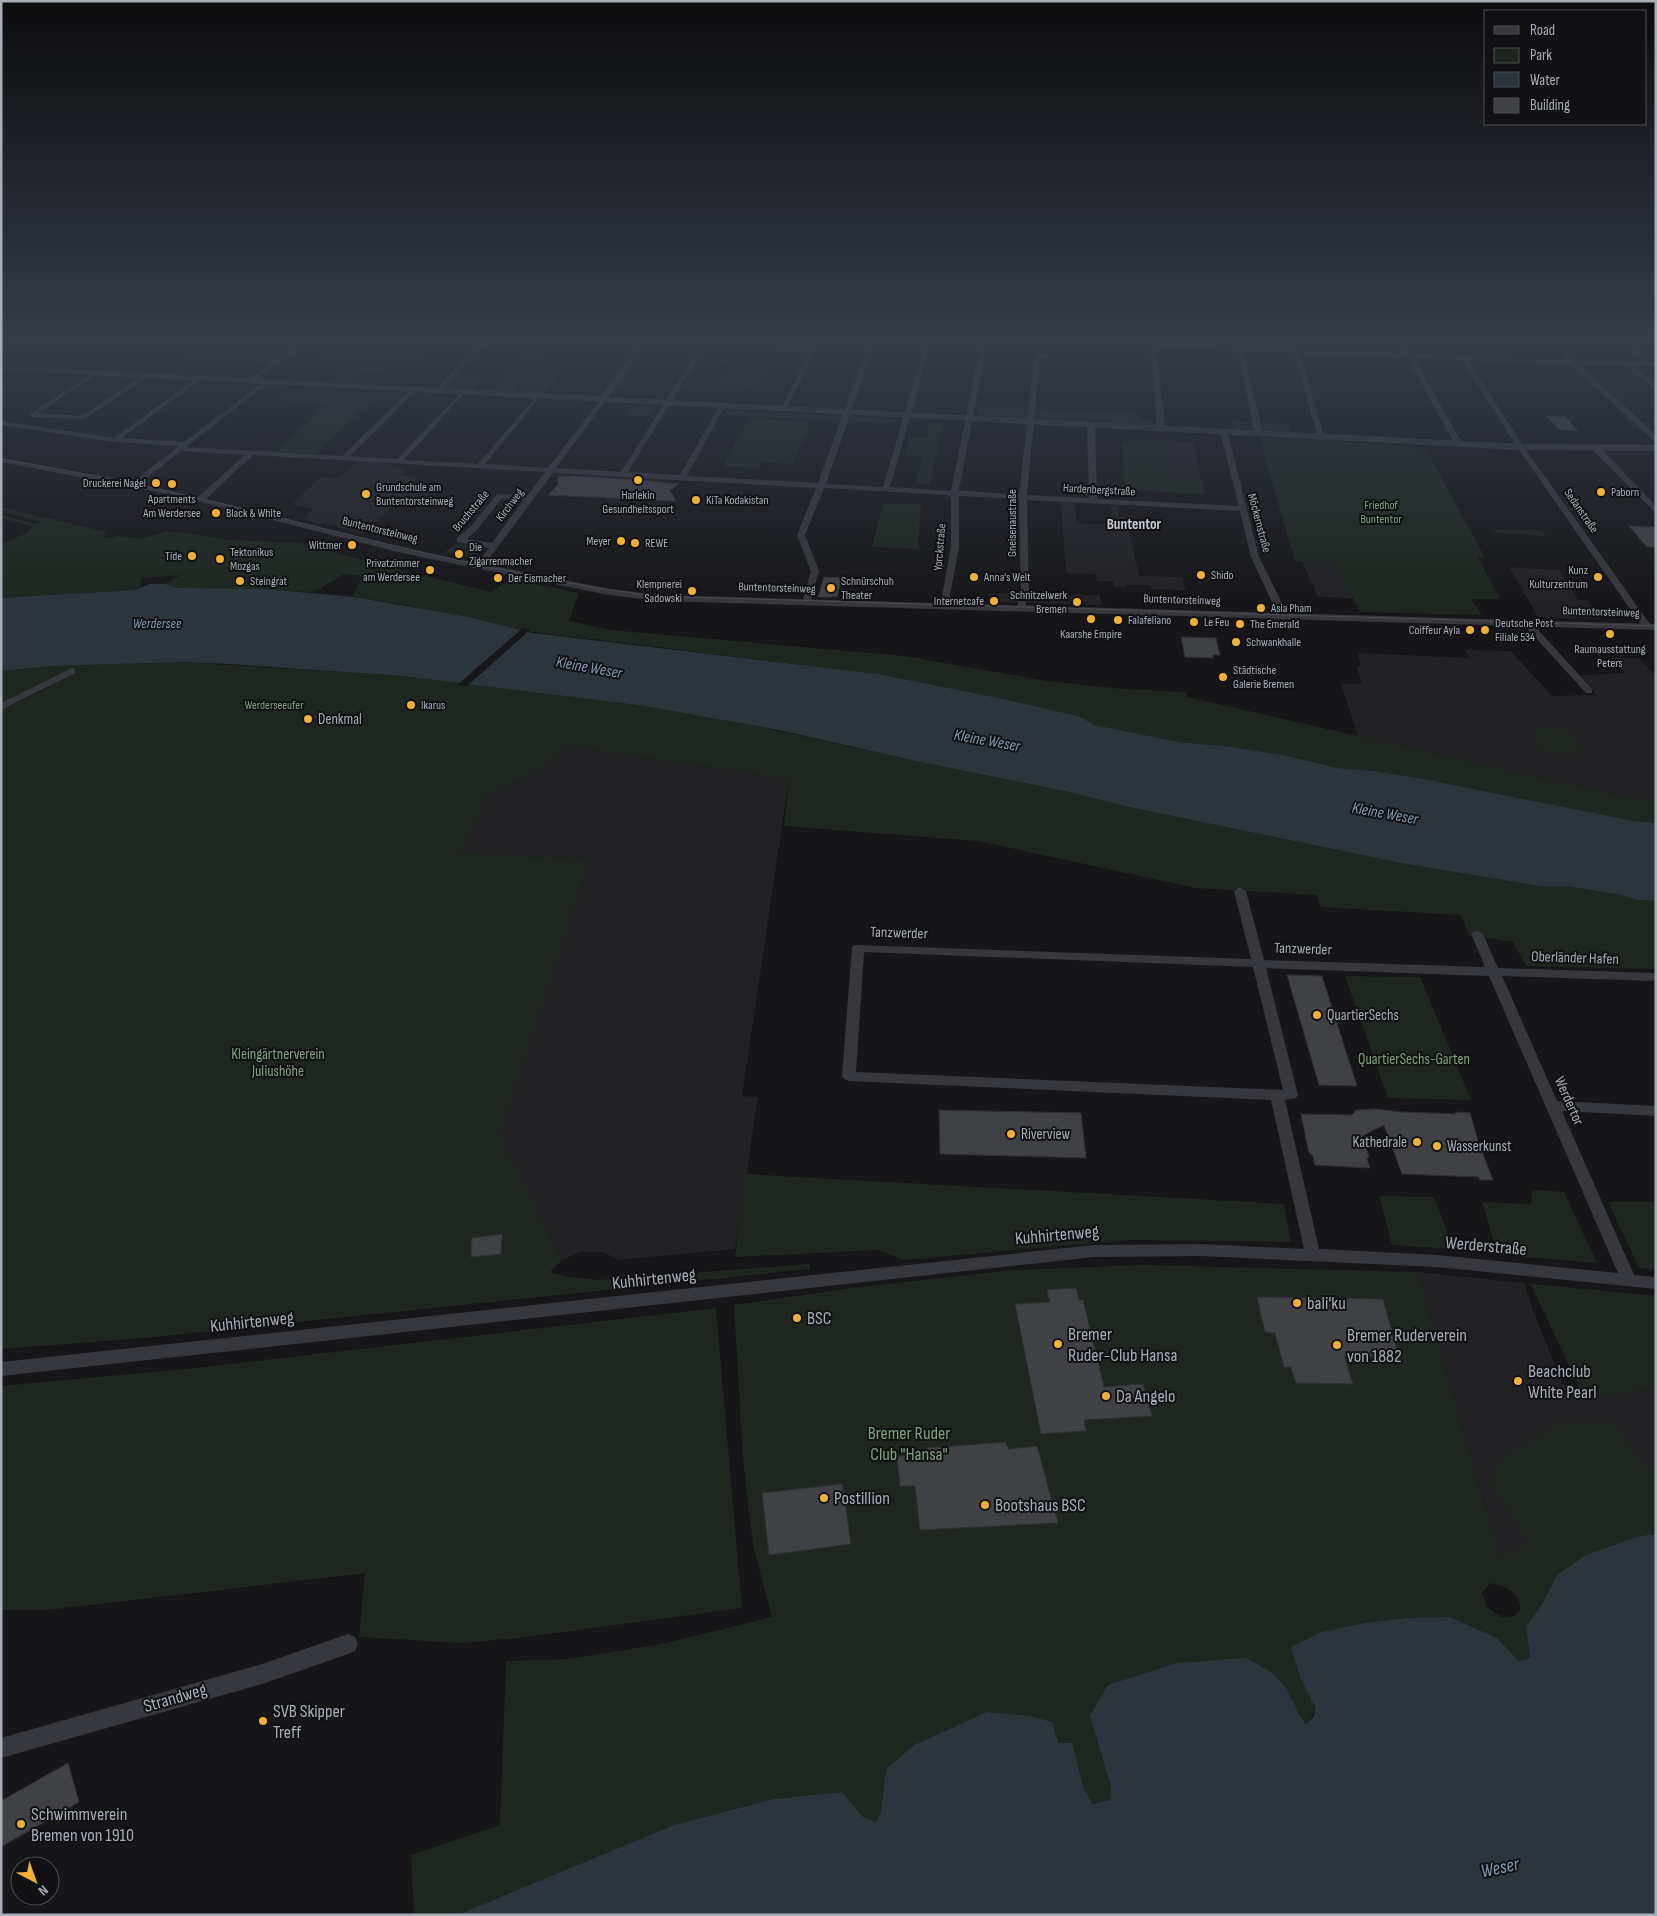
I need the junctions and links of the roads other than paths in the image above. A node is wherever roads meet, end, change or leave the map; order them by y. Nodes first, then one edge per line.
1 (24, 426) edge
2 (133, 426) edge
3 (209, 426) edge
4 (376, 426) edge
5 (431, 426) edge
6 (513, 426) edge
7 (583, 426) edge
8 (652, 426) edge
9 (711, 426) edge
10 (841, 426) edge
11 (904, 426) edge
12 (967, 426) edge
13 (1031, 426) edge
14 (1091, 426) edge
15 (1124, 426) edge
16 (1257, 426) edge
17 (1319, 426) edge
18 (1448, 426) edge
19 (1508, 426) edge
20 (1641, 426) edge
21 (1161, 428) joint
22 (1224, 432) junction
23 (1259, 434) junction
24 (1322, 437) junction
25 (115, 440) junction
26 (1656, 440) edge
27 (187, 444) junction
28 (1458, 444) junction
29 (1521, 446) junction
30 (1595, 448) junction
31 (1656, 448) edge
32 (180, 449) junction
33 (251, 453) junction
34 (343, 459) junction
35 (1, 460) edge
36 (398, 462) junction
37 (480, 466) junction
38 (550, 470) junction
39 (623, 474) junction
40 (682, 478) junction
41 (133, 485) junction
42 (821, 486) junction
43 (886, 489) junction
44 (952, 492) junction
45 (1023, 497) junction
46 (531, 498) junction
47 (199, 499) junction
48 (1093, 501) junction
49 (1242, 509) junction
50 (1656, 511) edge
51 (494, 546) junction
52 (479, 566) junction
53 (806, 603) junction
54 (944, 607) junction
55 (1022, 609) junction
56 (1284, 617) junction
57 (1527, 623) junction
58 (1651, 627) edge
59 (72, 671) dead end
60 (1589, 691) dead end
61 (1, 707) edge
62 (1240, 891) dead end
63 (1477, 934) dead end
64 (1257, 964) junction
65 (1494, 971) junction
66 (1656, 977) edge
67 (1277, 1096) junction
68 (1554, 1106) junction
69 (1656, 1111) edge
70 (1313, 1255) junction
71 (1629, 1280) junction
72 (1656, 1283) edge
73 (1, 1369) edge
74 (348, 1644) dead end
75 (1, 1748) edge

1 - 25 street
2 - 25 street
3 - 27 street
4 - 34 street
5 - 36 street
6 - 37 street
7 - 38 street, Kirchweg
8 - 39 street
9 - 40 street
10 - 42 street
11 - 43 street
12 - 44 street, Yorckstraße
13 - 45 street, Gneisenaustraße
14 - 48 street
15 - 21 street
16 - 23 street
17 - 24 street
18 - 28 street
19 - 29 street, Sedanstraße
20 - 26 street
21 - 22 street
22 - 23 street
22 - 49 street, Möckernstraße
23 - 24 street
24 - 28 street
25 - 27 street
27 - 32 street
28 - 29 street
29 - 30 street
29 - 58 street, Sedanstraße
30 - 31 street
30 - 50 street
32 - 33 street, Hardenbergstraße
32 - 41 street
33 - 34 street, Hardenbergstraße
33 - 47 street
34 - 36 street, Hardenbergstraße
35 - 41 street, Buntentorsteinweg
36 - 37 street, Hardenbergstraße
37 - 38 street, Hardenbergstraße
38 - 39 street, Hardenbergstraße
38 - 46 street, Kirchweg
39 - 40 street, Hardenbergstraße
40 - 42 street, Hardenbergstraße
41 - 47 street, Buntentorsteinweg
42 - 43 street, Hardenbergstraße
42 - 53 street
43 - 44 street, Hardenbergstraße
44 - 45 street, Hardenbergstraße
44 - 54 street, Yorckstraße
45 - 48 street, Hardenbergstraße
45 - 55 street, Gneisenaustraße
46 - 51 street, Kirchweg
46 - 51 street, Bruchstraße
47 - 52 street, Buntentorsteinweg
48 - 49 street, Hardenbergstraße
49 - 56 street, Möckernstraße
51 - 52 street, Kirchweg
52 - 53 street, Buntentorsteinweg
53 - 54 street, Buntentorsteinweg
54 - 55 street, Buntentorsteinweg
55 - 56 street, Buntentorsteinweg
56 - 57 street, Buntentorsteinweg
57 - 58 street, Buntentorsteinweg
57 - 60 street
59 - 61 street
62 - 64 street
63 - 65 street, Werdertor
64 - 65 street, Tanzwerder
64 - 67 street
64 - 67 street, Tanzwerder
65 - 66 street, Oberländer Hafen
65 - 68 street, Werdertor
67 - 70 street
68 - 69 street
68 - 71 street, Werdertor
70 - 71 street, Werderstraße
70 - 73 street, Kuhhirtenweg
71 - 72 street, Werderstraße
74 - 75 street, Strandweg

